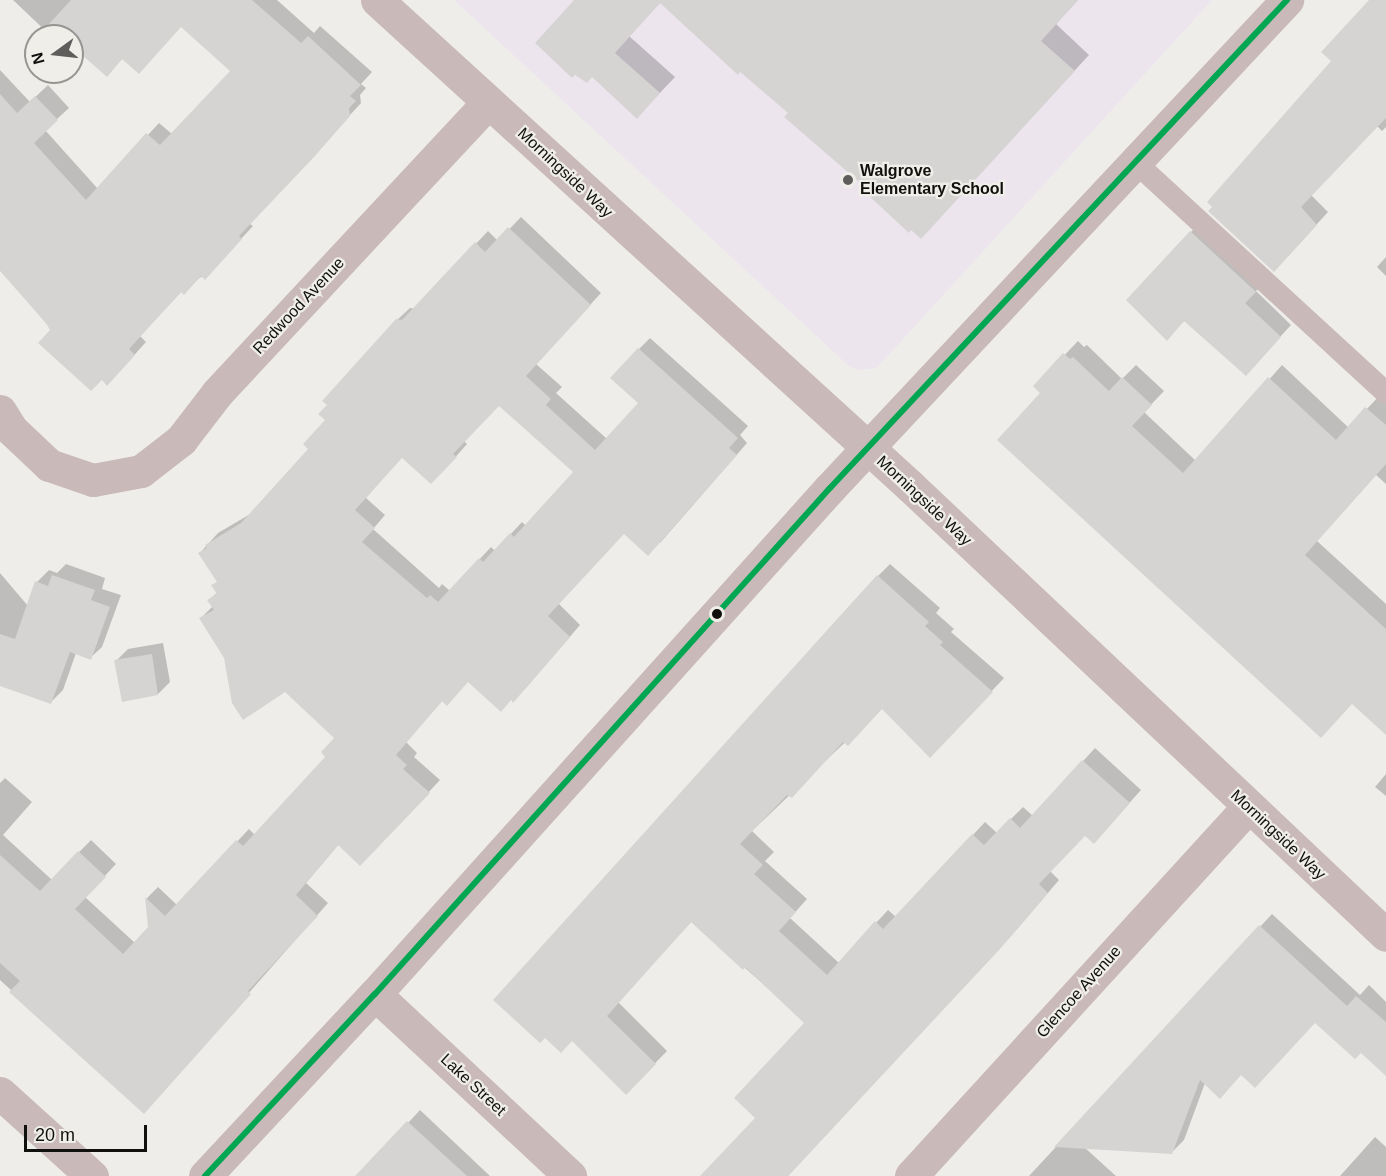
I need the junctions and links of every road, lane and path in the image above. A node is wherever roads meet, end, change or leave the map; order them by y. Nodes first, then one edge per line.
1 (377, 0) edge
2 (1287, 0) edge
3 (488, 102) junction
4 (1135, 162) junction
5 (1386, 393) edge
6 (0, 411) edge
7 (867, 448) junction
8 (1248, 807) junction
9 (1386, 935) edge
10 (375, 994) junction
11 (0, 1093) edge
12 (92, 1176) edge
13 (205, 1176) edge
14 (570, 1176) edge
15 (911, 1176) edge

1 - 3 street, Morningside Way
2 - 4 street
3 - 6 street, Redwood Avenue
3 - 7 street, Morningside Way
4 - 5 lane
4 - 7 street
7 - 8 street, Morningside Way
7 - 10 street
8 - 9 street, Morningside Way
8 - 15 street, Glencoe Avenue
10 - 13 street
10 - 14 street, Lake Street
11 - 12 street

